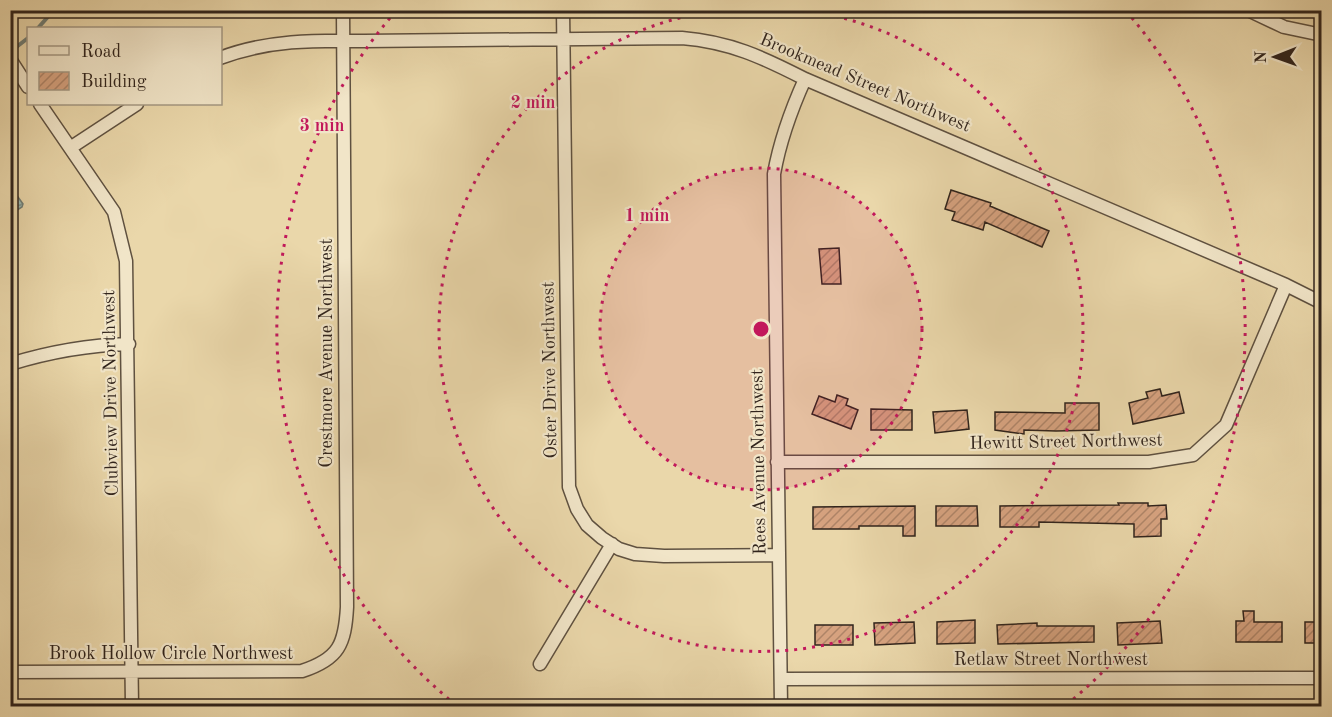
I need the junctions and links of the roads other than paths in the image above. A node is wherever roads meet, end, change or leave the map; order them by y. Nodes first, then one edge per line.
1 (343, 10) edge
2 (563, 10) edge
3 (1248, 10) edge
4 (1322, 35) edge
5 (563, 40) junction
6 (343, 41) junction
7 (222, 56) edge
8 (13, 63) edge
9 (804, 79) junction
10 (27, 85) edge
11 (41, 105) edge
12 (135, 105) edge
13 (70, 148) junction
14 (1286, 285) junction
15 (1322, 303) edge
16 (129, 344) junction
17 (10, 364) edge
18 (777, 462) junction
19 (612, 544) junction
20 (779, 555) junction
21 (328, 659) joint
22 (540, 664) dead end
23 (10, 672) edge
24 (131, 672) junction
25 (1322, 678) edge
26 (781, 679) junction
27 (132, 706) edge
28 (781, 706) edge

1 - 6 street, Crestmore Avenue Northwest
2 - 5 street, Oster Drive Northwest
3 - 4 street
5 - 6 street, Brookmead Street Northwest
5 - 9 street, Brookmead Street Northwest
5 - 19 street, Oster Drive Northwest
6 - 7 street, Brookmead Street Northwest
6 - 21 street, Crestmore Avenue Northwest
8 - 10 street
9 - 14 street, Brookmead Street Northwest
9 - 18 street, Rees Avenue Northwest
11 - 13 street, Clubview Drive Northwest
12 - 13 street
13 - 16 street, Clubview Drive Northwest
14 - 15 street, Brookmead Street Northwest
14 - 18 street, Hewitt Street Northwest
16 - 17 street
16 - 24 street, Clubview Drive Northwest
18 - 20 street, Rees Avenue Northwest
19 - 20 street, Oster Drive Northwest
19 - 22 street
20 - 26 street, Rees Avenue Northwest
21 - 24 street, Brook Hollow Circle Northwest
23 - 24 street, Brook Hollow Circle Northwest
24 - 27 street, Clubview Drive Northwest
25 - 26 street, Retlaw Street Northwest
26 - 28 street, Rees Avenue Northwest

